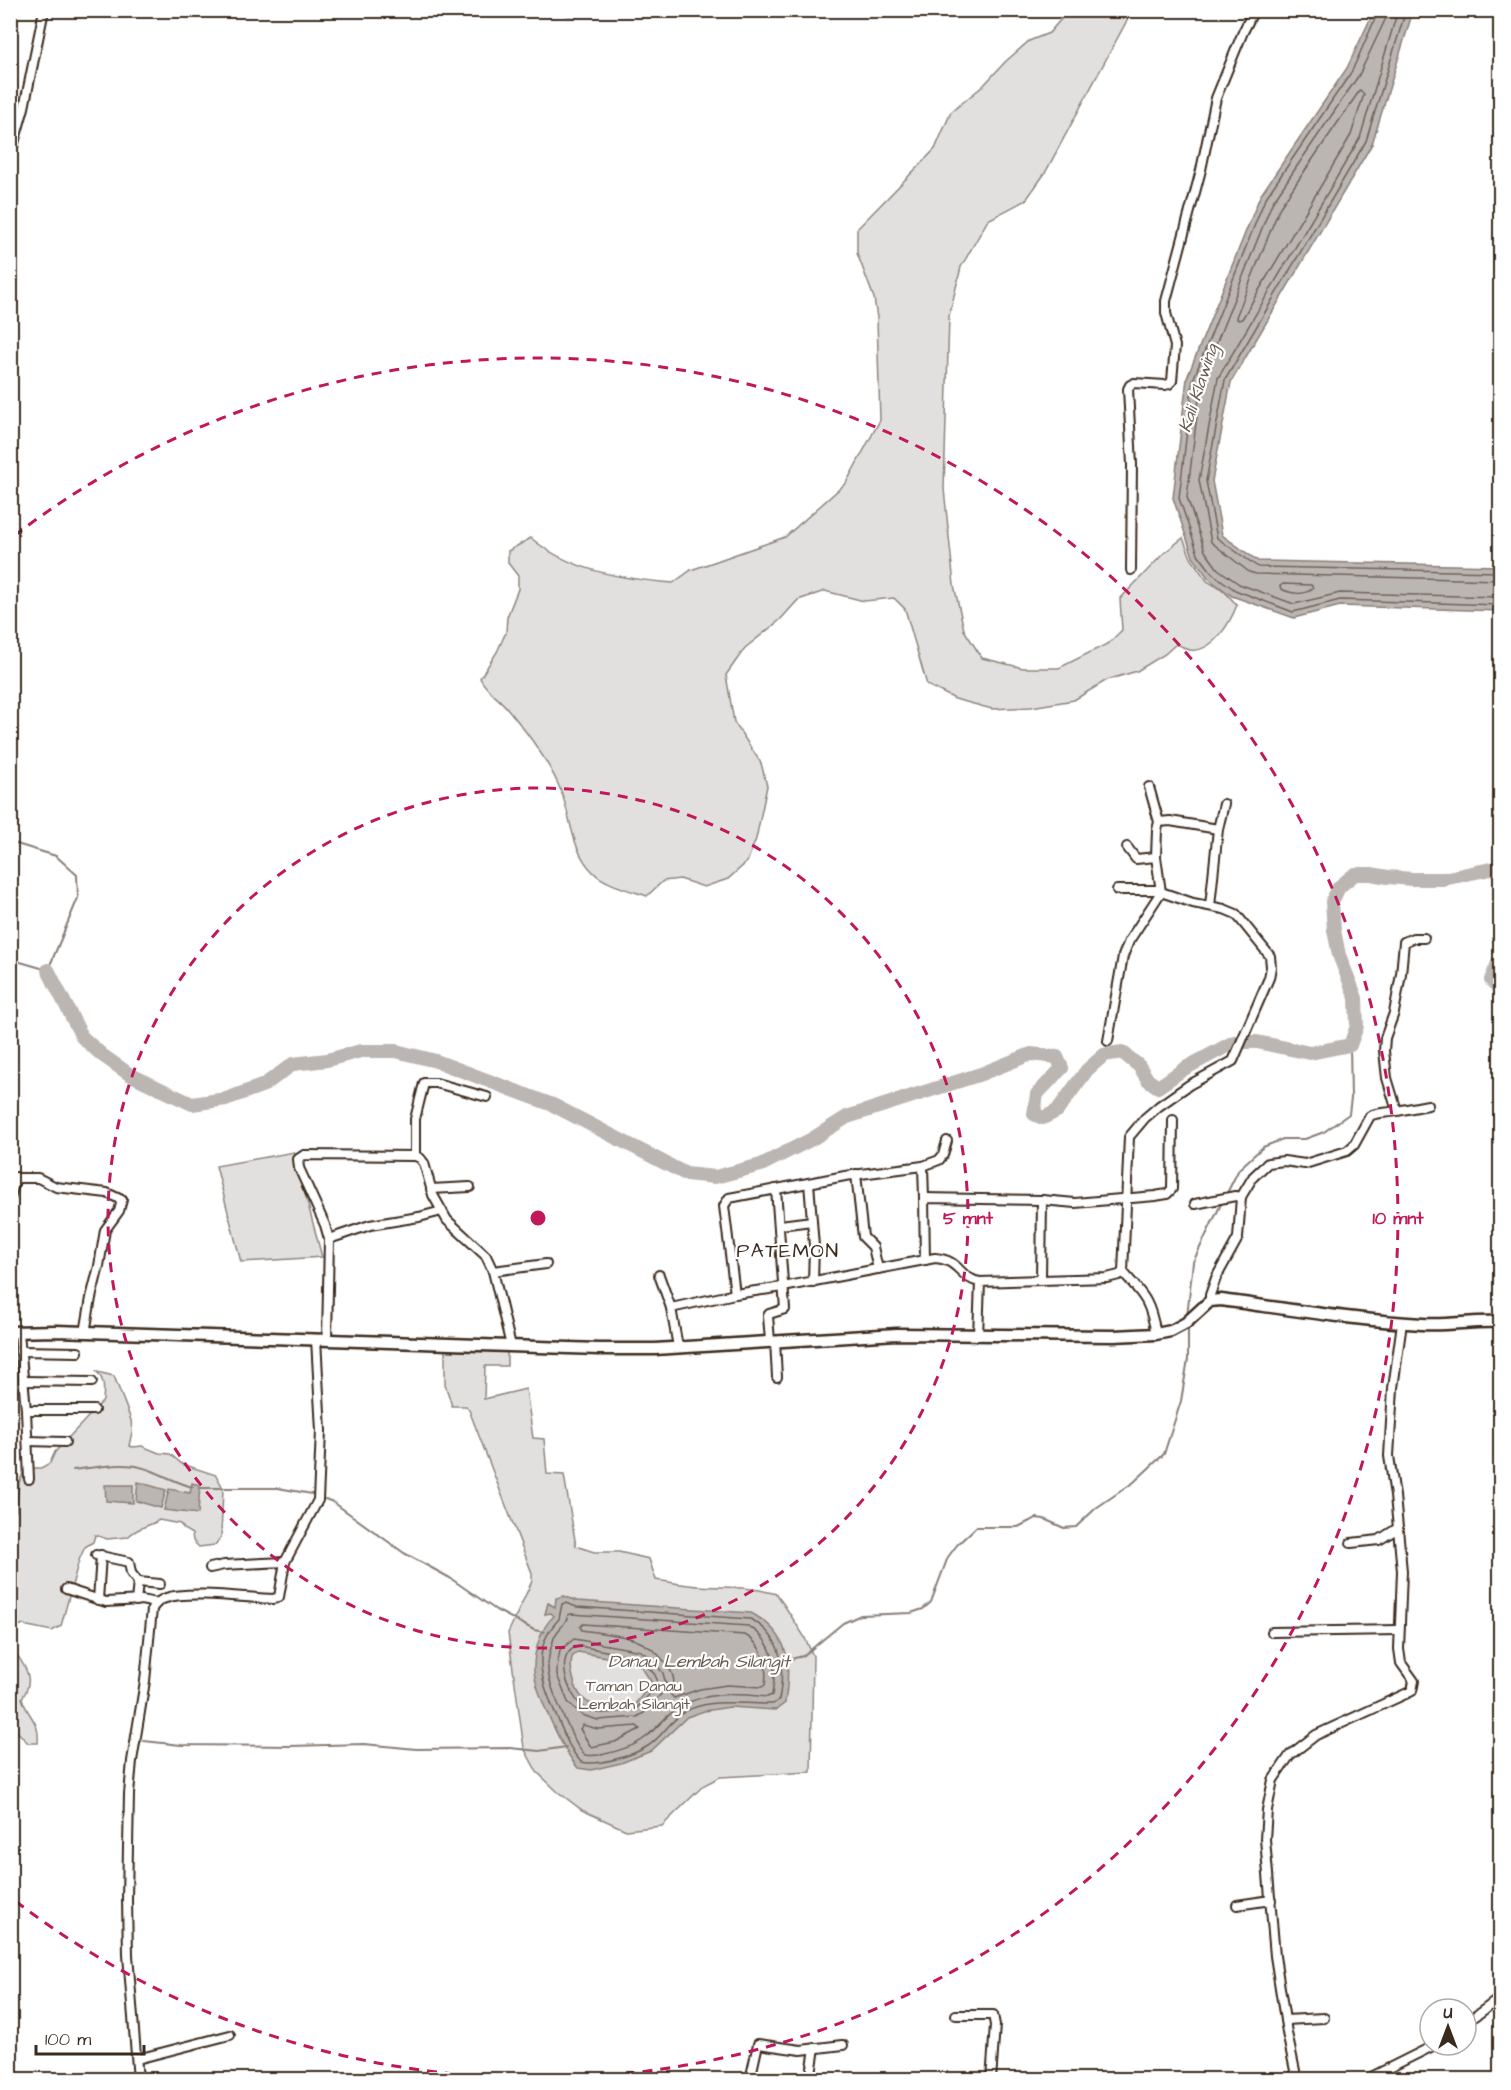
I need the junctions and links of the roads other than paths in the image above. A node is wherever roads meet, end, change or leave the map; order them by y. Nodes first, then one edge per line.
1 (44, 10) edge
2 (568, 10) edge
3 (588, 10) edge
4 (1254, 10) edge
5 (10, 157) edge
6 (1131, 570) dead end
7 (1149, 787) dead end
8 (1224, 804) dead end
9 (1159, 822) junction
10 (1218, 829) junction
11 (1127, 847) dead end
12 (1156, 857) junction
13 (1117, 890) dead end
14 (1161, 891) junction
15 (1210, 906) junction
16 (1424, 938) dead end
17 (1108, 1041) dead end
18 (487, 1096) dead end
19 (1428, 1105) dead end
20 (1397, 1111) junction
21 (1173, 1120) dead end
22 (947, 1141) dead end
23 (415, 1156) junction
24 (923, 1166) junction
25 (856, 1174) junction
26 (13, 1178) edge
27 (809, 1183) junction
28 (470, 1187) dead end
29 (431, 1189) junction
30 (776, 1189) junction
31 (1241, 1197) junction
32 (10, 1198) edge
33 (924, 1198) junction
34 (1127, 1199) junction
35 (1042, 1200) junction
36 (1196, 1204) dead end
37 (442, 1211) junction
38 (812, 1221) junction
39 (780, 1225) junction
40 (329, 1239) junction
41 (925, 1260) junction
42 (546, 1264) dead end
43 (878, 1269) junction
44 (493, 1271) junction
45 (1123, 1272) junction
46 (659, 1275) dead end
47 (1041, 1279) junction
48 (813, 1282) junction
49 (980, 1282) junction
50 (783, 1287) junction
51 (735, 1294) junction
52 (1210, 1301) junction
53 (671, 1308) junction
54 (1500, 1322) edge
55 (1402, 1323) junction
56 (15, 1332) edge
57 (86, 1333) junction
58 (1156, 1334) junction
59 (978, 1335) junction
60 (322, 1339) junction
61 (772, 1341) junction
62 (511, 1346) junction
63 (678, 1347) junction
64 (20, 1351) junction
65 (78, 1352) dead end
66 (777, 1377) dead end
67 (23, 1382) junction
68 (92, 1382) dead end
69 (26, 1410) junction
70 (93, 1410) dead end
71 (28, 1441) junction
72 (64, 1442) dead end
73 (29, 1479) dead end
74 (1398, 1528) junction
75 (1351, 1543) dead end
76 (285, 1562) junction
77 (210, 1568) dead end
78 (138, 1582) junction
79 (160, 1584) dead end
80 (66, 1589) dead end
81 (98, 1600) junction
82 (136, 1601) junction
83 (156, 1603) junction
84 (1399, 1629) junction
85 (1272, 1632) dead end
86 (1271, 1900) junction
87 (1237, 1905) dead end
88 (1500, 1998) edge
89 (1478, 2014) edge
90 (956, 2015) dead end
91 (1324, 2018) dead end
92 (1285, 2020) junction
93 (230, 2035) dead end
94 (843, 2045) dead end
95 (815, 2048) junction
96 (1418, 2053) edge
97 (137, 2059) junction
98 (138, 2079) edge
99 (750, 2079) edge
100 (810, 2079) edge
101 (991, 2079) edge
102 (1297, 2079) edge
103 (1365, 2079) edge

1 - 5 street
2 - 3 street
4 - 6 street
7 - 9 street
8 - 10 street
9 - 10 street
9 - 12 street
10 - 15 street
11 - 12 street
12 - 14 street
13 - 14 street
14 - 15 street
14 - 17 street
15 - 34 street
16 - 20 street
18 - 23 street
19 - 20 street
20 - 31 street
21 - 34 street
22 - 24 street
23 - 29 street
23 - 40 street
24 - 25 street
24 - 33 street
25 - 27 street
25 - 43 street
26 - 32 street
26 - 57 street
27 - 30 street
27 - 38 street
28 - 29 street
29 - 37 street
30 - 39 street
30 - 51 street
31 - 36 street
31 - 52 street
33 - 35 street
33 - 41 street
34 - 35 street
34 - 45 street
35 - 47 street
37 - 40 street
37 - 44 street
38 - 39 street
38 - 48 street
39 - 50 street
40 - 60 street
41 - 43 street
41 - 49 street
42 - 44 street
43 - 48 street
44 - 62 street
45 - 47 street
45 - 58 street
46 - 53 street
47 - 49 street
48 - 50 street
49 - 59 street
50 - 51 street
50 - 61 street
51 - 53 street
52 - 55 street
52 - 58 street
53 - 63 street
54 - 55 street
55 - 74 street
56 - 57 street
56 - 64 street
57 - 60 street
58 - 59 street
59 - 61 street
60 - 62 street
60 - 76 street
61 - 63 street
61 - 66 street
62 - 63 street
64 - 65 street
64 - 67 street
67 - 68 street
67 - 69 street
69 - 70 street
69 - 71 street
71 - 72 street
71 - 73 street
74 - 75 street
74 - 84 street
76 - 77 street
76 - 83 street
78 - 79 street
78 - 81 street
78 - 82 street
80 - 81 street
81 - 82 street
82 - 83 street
83 - 97 street
84 - 85 street
84 - 86 street
86 - 87 street
86 - 92 street
88 - 89 street
90 - 101 street
91 - 92 street
92 - 102 street
93 - 97 street
94 - 95 street
95 - 99 street
95 - 100 street
96 - 103 street
97 - 98 street

